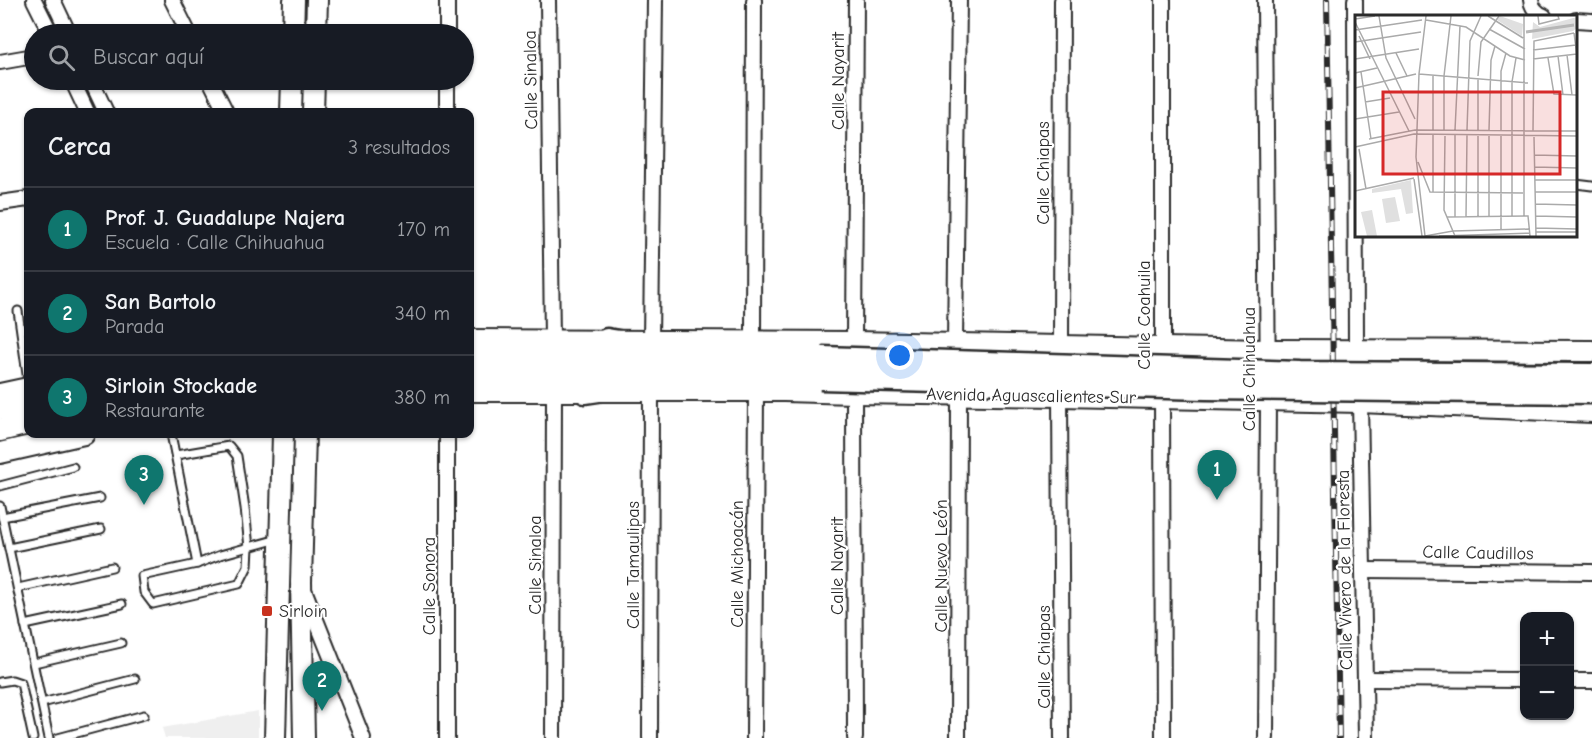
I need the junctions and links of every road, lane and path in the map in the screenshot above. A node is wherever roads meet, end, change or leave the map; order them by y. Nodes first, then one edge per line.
1 (34, 0) edge
2 (53, 0) edge
3 (172, 0) edge
4 (294, 0) edge
5 (316, 0) edge
6 (447, 0) edge
7 (549, 0) edge
8 (655, 0) edge
9 (754, 0) edge
10 (856, 0) edge
11 (959, 0) edge
12 (1062, 0) edge
13 (1163, 0) edge
14 (1265, 0) edge
15 (1355, 0) edge
16 (1531, 0) edge
17 (1355, 15) edge
18 (1540, 15) edge
19 (1577, 20) edge
20 (1592, 21) edge
21 (46, 24) edge
22 (64, 24) edge
23 (184, 24) edge
24 (293, 24) edge
25 (316, 24) edge
26 (447, 24) edge
27 (24, 58) edge
28 (0, 62) edge
29 (77, 90) edge
30 (96, 90) edge
31 (215, 90) edge
32 (292, 90) edge
33 (314, 90) edge
34 (447, 90) edge
35 (85, 108) edge
36 (104, 108) edge
37 (224, 108) edge
38 (291, 108) edge
39 (314, 108) edge
40 (447, 108) edge
41 (1577, 184) edge
42 (1592, 186) edge
43 (24, 200) edge
44 (0, 203) edge
45 (1356, 237) edge
46 (18, 311) dead end
47 (607, 340) junction
48 (474, 341) edge
49 (651, 341) junction
50 (753, 341) junction
51 (854, 342) junction
52 (955, 344) junction
53 (1061, 345) junction
54 (1163, 347) junction
55 (1267, 350) junction
56 (1356, 350) junction
57 (1451, 351) junction
58 (1592, 351) edge
59 (24, 353) edge
60 (474, 357) edge
61 (556, 366) junction
62 (681, 366) junction
63 (821, 368) junction
64 (474, 374) edge
65 (1592, 375) edge
66 (24, 389) edge
67 (474, 390) edge
68 (651, 391) junction
69 (756, 391) junction
70 (585, 392) junction
71 (1592, 392) edge
72 (854, 393) junction
73 (0, 394) edge
74 (959, 394) junction
75 (1060, 396) junction
76 (1161, 398) junction
77 (1268, 400) junction
78 (1360, 402) junction
79 (24, 404) edge
80 (1451, 406) junction
81 (0, 408) edge
82 (1592, 412) edge
83 (24, 424) edge
84 (0, 430) edge
85 (66, 438) edge
86 (172, 438) edge
87 (283, 438) edge
88 (305, 438) edge
89 (447, 438) edge
90 (0, 453) edge
91 (176, 454) junction
92 (73, 467) dead end
93 (0, 486) edge
94 (100, 498) dead end
95 (0, 506) edge
96 (2, 517) junction
97 (101, 530) dead end
98 (281, 538) junction
99 (9, 548) junction
100 (249, 548) junction
101 (197, 564) junction
102 (112, 567) dead end
103 (1363, 570) junction
104 (1592, 573) edge
105 (301, 582) junction
106 (18, 588) junction
107 (122, 604) dead end
108 (25, 625) junction
109 (121, 643) dead end
110 (33, 663) junction
111 (135, 679) dead end
112 (1365, 679) junction
113 (1520, 680) edge
114 (1574, 681) edge
115 (1592, 681) edge
116 (0, 682) edge
117 (42, 703) junction
118 (144, 715) dead end
119 (33, 738) edge
120 (49, 738) edge
121 (58, 738) edge
122 (275, 738) edge
123 (304, 738) edge
124 (363, 738) edge
125 (447, 738) edge
126 (553, 738) edge
127 (650, 738) edge
128 (754, 738) edge
129 (855, 738) edge
130 (958, 738) edge
131 (1062, 738) edge
132 (1163, 738) edge
133 (1266, 738) edge
134 (1366, 738) edge

1 - 21 street
2 - 22 street
3 - 23 street
4 - 24 street
5 - 25 street
6 - 26 street
7 - 61 street, Calle Sinaloa
8 - 49 street
9 - 50 street
10 - 51 street, Calle Nayarit
11 - 52 street
12 - 53 street, Calle Chiapas
13 - 54 street, Calle Coahuila
14 - 55 street, Calle Chihuahua
15 - 17 street
16 - 18 street
19 - 20 street
27 - 28 street
29 - 35 street
30 - 36 street
31 - 37 street
32 - 38 street
33 - 39 street
34 - 40 street
41 - 42 lane
43 - 44 street
45 - 56 street
46 - 59 lane
47 - 49 street, Avenida Aguascalientes Sur
47 - 61 street, Avenida Aguascalientes Sur
47 - 62 main road
48 - 61 street, Avenida Aguascalientes Sur
49 - 50 street, Avenida Aguascalientes Sur
50 - 51 street, Avenida Aguascalientes Sur
51 - 52 street, Avenida Aguascalientes Sur
52 - 53 street, Avenida Aguascalientes Sur
53 - 54 street, Avenida Aguascalientes Sur
54 - 55 street, Avenida Aguascalientes Sur
54 - 76 street, Calle Coahuila
55 - 56 street, Avenida Aguascalientes Sur
55 - 77 street, Calle Chihuahua
56 - 57 street, Avenida Aguascalientes Sur
57 - 58 street, Avenida Aguascalientes Sur
57 - 80 street
60 - 61 main road, Avenida Aguascalientes Sur
61 - 62 main road, Avenida Aguascalientes Sur
61 - 64 main road, Avenida Aguascalientes Sur
61 - 67 street, Avenida Aguascalientes Sur
61 - 70 street, Avenida Aguascalientes Sur
61 - 126 street, Calle Sinaloa
62 - 63 main road, Avenida Aguascalientes Sur
62 - 70 main road
63 - 65 main road, Avenida Aguascalientes Sur, bridge
63 - 71 main road, Avenida Aguascalientes Sur, bridge
66 - 73 street
68 - 69 street, Avenida Aguascalientes Sur
68 - 70 street, Avenida Aguascalientes Sur
68 - 127 street, Calle Tamaulipas
69 - 72 street, Avenida Aguascalientes Sur
69 - 128 street, Calle Michoacán
72 - 74 street, Avenida Aguascalientes Sur
72 - 129 street, Calle Nayarit
74 - 75 street, Avenida Aguascalientes Sur
74 - 130 street, Calle Nuevo León
75 - 76 street, Avenida Aguascalientes Sur
75 - 131 street, Calle Chiapas
76 - 77 street, Avenida Aguascalientes Sur
76 - 132 street, Calle Coahuila
77 - 78 street, Avenida Aguascalientes Sur
77 - 133 street, Calle Chihuahua
78 - 80 street, Avenida Aguascalientes Sur
78 - 103 street, Calle Vivero de la Floresta
79 - 81 main road
80 - 82 street, Avenida Aguascalientes Sur
83 - 84 main road
85 - 90 street
86 - 91 lane
87 - 98 street
88 - 105 street
89 - 125 street, Calle Sonora
91 - 100 lane
91 - 101 lane
92 - 93 lane
94 - 96 lane
95 - 96 lane
96 - 99 lane
97 - 99 lane
98 - 100 lane
98 - 122 street
99 - 106 lane
100 - 101 lane
100 - 101 lane
102 - 106 lane
103 - 104 street, Calle Caudillos
103 - 112 street, Calle Vivero de la Floresta
105 - 123 street
105 - 124 street
106 - 108 lane
107 - 108 lane
108 - 110 lane
109 - 110 lane
110 - 117 lane
111 - 117 lane
112 - 113 street
112 - 134 street, Calle Vivero de la Floresta
114 - 115 street
116 - 119 lane
117 - 120 lane
118 - 121 lane

